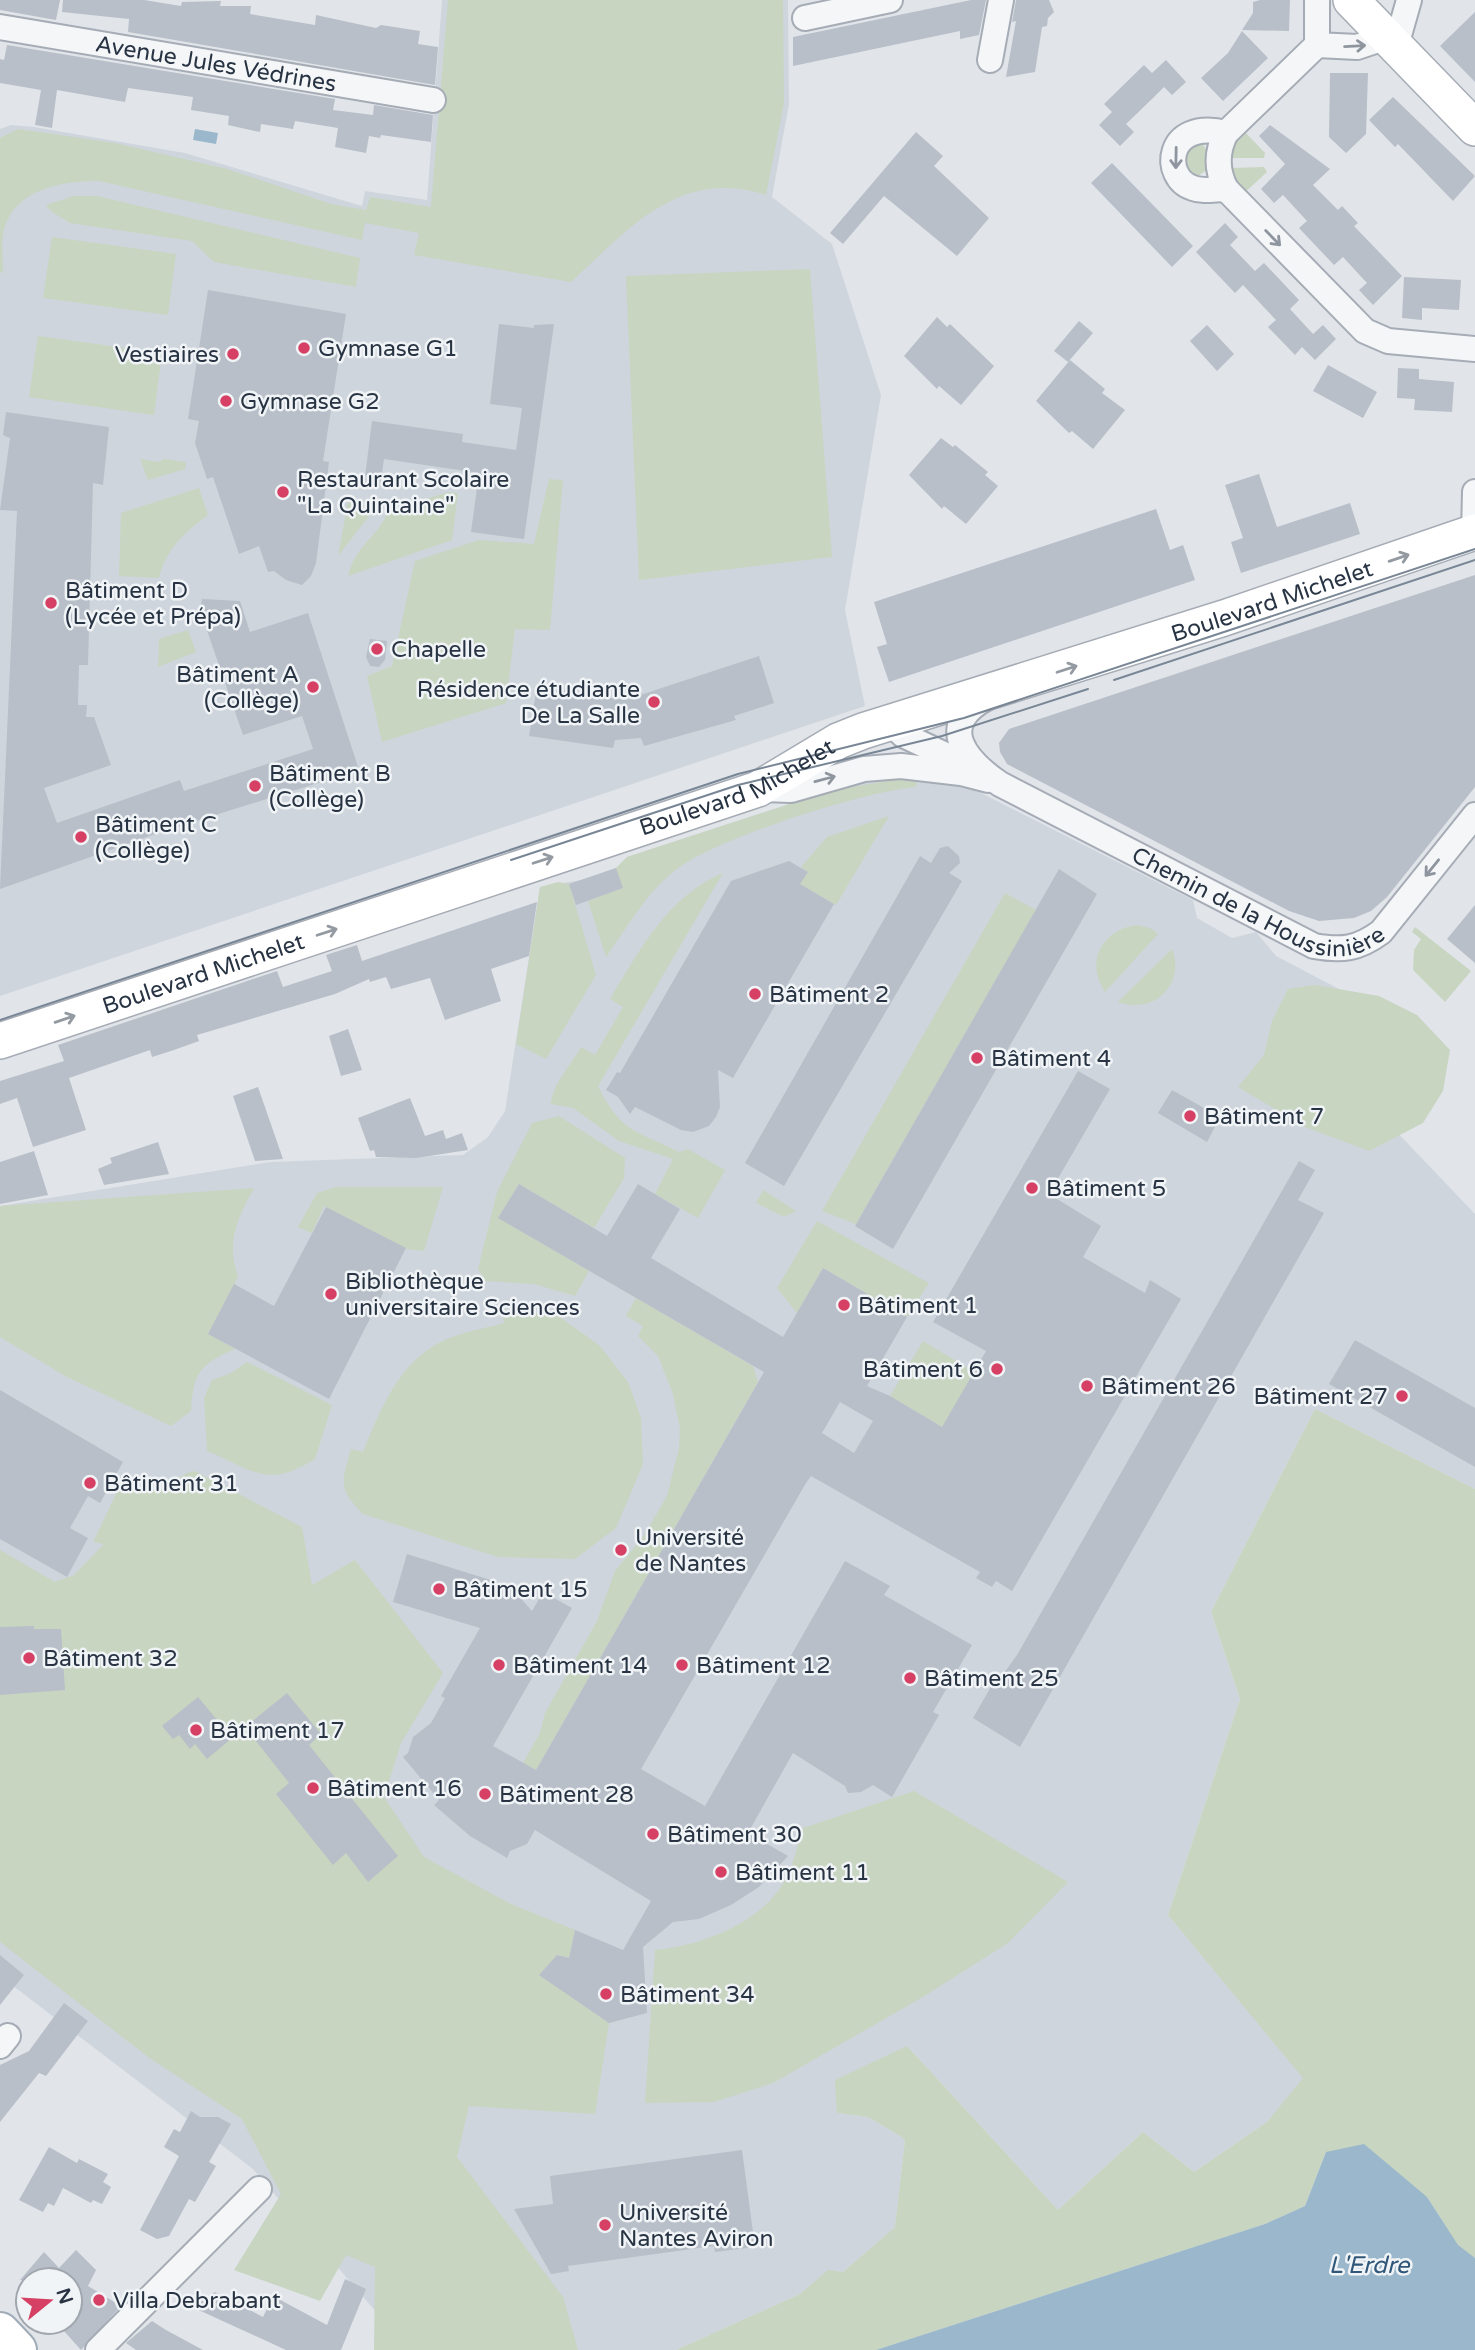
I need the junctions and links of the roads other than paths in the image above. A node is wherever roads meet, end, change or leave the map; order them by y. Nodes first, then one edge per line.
1 (890, 0) edge
2 (1002, 0) edge
3 (1317, 0) edge
4 (1351, 0) edge
5 (1409, 0) edge
6 (805, 18) dead end
7 (0, 27) edge
8 (1391, 42) junction
9 (1317, 45) junction
10 (990, 60) dead end
11 (433, 100) dead end
12 (1475, 128) edge
13 (1226, 134) junction
14 (1226, 189) junction
15 (1475, 349) edge
16 (1475, 492) edge
17 (1475, 533) edge
18 (1002, 689) junction
19 (890, 722) junction
20 (977, 769) junction
21 (1000, 784) junction
22 (758, 789) junction
23 (1475, 815) edge
24 (0, 1041) edge
25 (259, 2189) dead end
26 (0, 2332) edge
27 (17, 2350) edge
28 (98, 2350) edge

1 - 6 street
2 - 10 street
3 - 9 street
4 - 8 street
5 - 8 street
7 - 11 street, Avenue Jules Védrines
9 -> 8 street
8 - 12 street
9 - 13 street
13 - 14 street
13 -> 14 street
14 -> 15 street
16 - 17 street
18 -> 17 street, Boulevard Michelet
18 - 19 street, Boulevard Michelet
18 - 20 street, Chemin de la Houssinière
19 - 20 street, Chemin de la Houssinière
19 - 22 street, Boulevard Michelet
20 - 21 street, Chemin de la Houssinière
22 -> 21 street, Chemin de la Houssinière
23 -> 21 street, Chemin de la Houssinière
24 -> 22 street, Boulevard Michelet
25 - 28 street
26 - 27 main road

